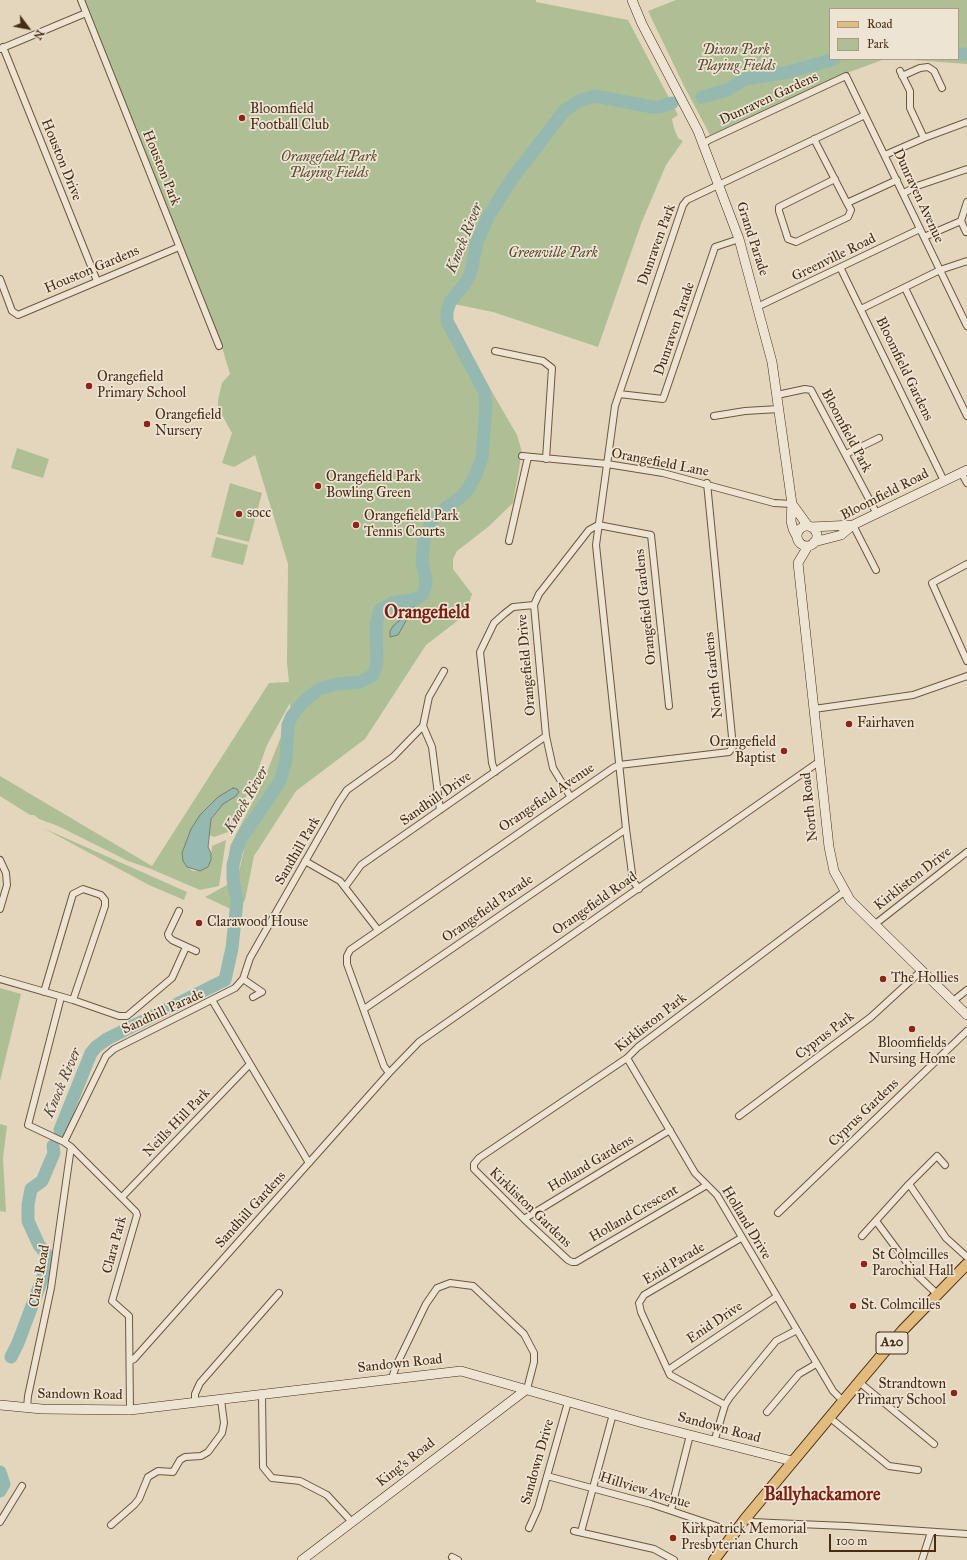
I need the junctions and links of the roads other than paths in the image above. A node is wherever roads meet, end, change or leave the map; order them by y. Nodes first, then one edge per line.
1 (81, 0) edge
2 (632, 0) edge
3 (86, 13) junction
4 (1, 48) edge
5 (846, 76) joint
6 (942, 88) dead end
7 (865, 115) junction
8 (967, 122) edge
9 (924, 138) junction
10 (814, 139) junction
11 (703, 144) junction
12 (885, 155) junction
13 (967, 169) edge
14 (835, 179) junction
15 (897, 180) junction
16 (719, 185) junction
17 (904, 193) junction
18 (967, 202) edge
19 (847, 203) junction
20 (961, 221) junction
21 (920, 229) junction
22 (966, 232) dead end
23 (924, 237) junction
24 (739, 239) junction
25 (179, 247) junction
26 (967, 261) edge
27 (841, 268) junction
28 (940, 270) junction
29 (0, 279) edge
30 (97, 281) junction
31 (905, 288) junction
32 (757, 307) junction
33 (861, 309) junction
34 (967, 326) edge
35 (219, 346) dead end
36 (495, 351) dead end
37 (619, 394) junction
38 (777, 395) junction
39 (779, 409) junction
40 (714, 416) dead end
41 (967, 416) edge
42 (879, 438) dead end
43 (846, 454) junction
44 (546, 459) junction
45 (607, 464) junction
46 (964, 471) edge
47 (944, 481) junction
48 (707, 484) junction
49 (967, 484) edge
50 (792, 504) junction
51 (877, 514) junction
52 (598, 525) junction
53 (853, 525) junction
54 (809, 526) junction
55 (797, 537) junction
56 (509, 541) dead end
57 (811, 544) junction
58 (798, 564) junction
59 (967, 564) edge
60 (876, 570) dead end
61 (534, 605) junction
62 (967, 661) edge
63 (444, 671) dead end
64 (967, 676) edge
65 (669, 706) dead end
66 (814, 709) junction
67 (423, 726) junction
68 (546, 736) junction
69 (820, 761) junction
70 (619, 765) junction
71 (495, 772) junction
72 (570, 796) junction
73 (440, 810) junction
74 (626, 829) junction
75 (967, 852) edge
76 (0, 860) edge
77 (305, 861) junction
78 (345, 887) junction
79 (639, 889) junction
80 (844, 892) junction
81 (0, 909) edge
82 (179, 911) dead end
83 (874, 925) junction
84 (378, 930) junction
85 (186, 947) junction
86 (196, 951) dead end
87 (921, 971) junction
88 (0, 979) edge
89 (243, 979) junction
90 (967, 990) edge
91 (44, 992) junction
92 (62, 997) junction
93 (253, 998) dead end
94 (73, 1000) junction
95 (212, 1000) junction
96 (953, 1002) junction
97 (364, 1009) junction
98 (967, 1015) edge
99 (967, 1031) edge
100 (627, 1058) junction
101 (249, 1064) junction
102 (389, 1073) junction
103 (739, 1116) dead end
104 (670, 1130) junction
105 (64, 1142) junction
106 (71, 1147) junction
107 (309, 1163) junction
108 (945, 1165) dead end
109 (474, 1169) joint
110 (909, 1184) junction
111 (707, 1185) junction
112 (122, 1197) junction
113 (778, 1213) dead end
114 (524, 1219) junction
115 (876, 1221) junction
116 (862, 1236) dead end
117 (741, 1238) junction
118 (967, 1258) edge
119 (572, 1262) joint
120 (967, 1264) edge
121 (279, 1293) dead end
122 (937, 1294) junction
123 (776, 1297) junction
124 (797, 1330) junction
125 (130, 1361) junction
126 (816, 1364) junction
127 (668, 1370) junction
128 (392, 1378) junction
129 (859, 1382) junction
130 (527, 1389) junction
131 (262, 1394) junction
132 (221, 1400) junction
133 (843, 1401) junction
134 (568, 1402) junction
135 (195, 1403) junction
136 (0, 1405) edge
137 (725, 1405) junction
138 (27, 1408) junction
139 (130, 1410) junction
140 (767, 1412) dead end
141 (613, 1414) junction
142 (829, 1417) junction
143 (690, 1434) junction
144 (714, 1442) junction
145 (934, 1444) dead end
146 (792, 1461) junction
147 (918, 1470) dead end
148 (547, 1476) junction
149 (22, 1486) dead end
150 (593, 1487) junction
151 (671, 1510) junction
152 (744, 1519) junction
153 (0, 1522) edge
154 (352, 1522) junction
155 (111, 1525) dead end
156 (529, 1528) dead end
157 (574, 1531) dead end
158 (581, 1532) junction
159 (734, 1532) junction
160 (931, 1532) junction
161 (967, 1534) edge
162 (452, 1557) dead end
163 (302, 1560) edge
164 (458, 1560) edge
165 (674, 1560) edge
166 (714, 1560) edge
167 (922, 1560) edge

1 - 3 street, Houston Park
2 - 11 street, Grand Parade
3 - 4 street
3 - 25 street, Houston Park
4 - 30 street, Houston Drive
5 - 7 street, Dunraven Avenue
5 - 11 street, Dunraven Gardens
6 - 9 street
7 - 10 street, Dunraven Park
7 - 12 street, Dunraven Avenue
8 - 9 street
9 - 12 street
10 - 14 street
10 - 16 street, Dunraven Park
11 - 16 street, Grand Parade
12 - 15 street, Dunraven Avenue
13 - 17 street
14 - 19 street
14 - 19 street
15 - 17 street, Dunraven Avenue
15 - 19 street
16 - 24 street, Grand Parade
16 - 37 street, Dunraven Park
17 - 21 street, Dunraven Avenue
18 - 20 street
20 - 22 street
20 - 23 street
21 - 23 street, Dunraven Avenue
21 - 27 street, Greenville Road
23 - 28 street, Dunraven Avenue
24 - 32 street, Grand Parade
24 - 37 street, Dunraven Parade
25 - 30 street, Houston Gardens
25 - 35 street, Houston Park
26 - 28 street
27 - 32 street, Greenville Road
27 - 33 street, Bloomfield Gardens
28 - 31 street
28 - 34 street, Dunraven Avenue
29 - 30 street, Houston Gardens
31 - 33 street
31 - 41 street
32 - 38 street, Grand Parade
33 - 47 street, Bloomfield Gardens
36 - 44 street
37 - 45 street, Dunraven Park
38 - 39 street, Grand Parade
38 - 43 street, Bloomfield Park
39 - 40 street
39 - 50 street, Grand Parade
42 - 43 street
43 - 51 street, Bloomfield Park
44 - 45 street, Orangefield Lane
44 - 56 street, Orangefield Lane
45 - 48 street, Orangefield Lane
45 - 52 street
46 - 47 street, Bloomfield Road
46 - 49 street
47 - 51 street, Bloomfield Road
48 - 50 street, Orangefield Lane
48 - 70 street, North Gardens
50 - 54 street, Grand Parade
50 - 55 street, Grand Parade
51 - 53 street, Bloomfield Road
52 - 61 street, Orangefield Drive
52 - 65 street, Orangefield Gardens
52 - 70 street
53 - 54 street
53 - 57 street, Bloomfield Road
53 - 60 street
54 - 55 street
54 - 57 street
55 - 57 street
55 - 58 street, Grand Parade
57 - 58 street
58 - 66 street, North Road
59 - 62 street
61 - 68 street, Orangefield Drive
61 - 71 street
63 - 67 street
64 - 66 street
66 - 69 street, North Road
67 - 73 street
67 - 77 street, Sandhill Park
68 - 71 street, Sandhill Drive
68 - 72 street, Orangefield Drive
69 - 79 street, Orangefield Road
69 - 80 street, North Road
70 - 72 street, Orangefield Avenue
70 - 74 street
71 - 73 street, Sandhill Drive
72 - 84 street, Orangefield Avenue
73 - 78 street, Sandhill Drive
74 - 79 street
74 - 97 street, Orangefield Parade
75 - 83 street, Kirkliston Drive
76 - 81 street
77 - 78 street
77 - 89 street, Sandhill Park
78 - 84 street
79 - 102 street, Orangefield Road
80 - 83 street, North Road
80 - 100 street, Kirkliston Park
82 - 85 street
83 - 87 street, North Road
84 - 97 street, Orangefield Avenue
85 - 86 street
85 - 94 street
87 - 96 street, North Road
87 - 103 street, Cyprus Park
88 - 91 street
89 - 93 street
89 - 95 street
90 - 96 street
91 - 92 street
91 - 94 street
92 - 94 street
92 - 105 street, Clara Park
95 - 101 street, Sandhill Parade
95 - 105 street, Sandhill Parade
96 - 98 street, North Road
97 - 102 street, Orangefield Avenue
99 - 113 street, Cyprus Gardens
100 - 104 street, Holland Drive
100 - 109 street, Kirkliston Park
101 - 107 street, Sandhill Parade
101 - 112 street, Neills Hill Park
102 - 107 street, Sandhill Gardens
104 - 111 street, Holland Drive
104 - 114 street, Holland Gardens
105 - 106 street, Clara Park
106 - 112 street, Clara Park
106 - 138 street, Clara Road
107 - 125 street, Sandhill Gardens
108 - 110 street
109 - 114 street, Kirkliston Gardens
110 - 115 street
110 - 118 street
111 - 117 street, Holland Drive
111 - 119 street, Holland Crescent
112 - 125 street, Clara Park
114 - 119 street, Kirkliston Gardens
115 - 116 street
115 - 122 street
117 - 123 street, Holland Drive
117 - 127 street, Enid Parade
120 - 122 main road, A20
121 - 135 street
122 - 129 main road, A20
123 - 124 street, Holland Drive
123 - 127 street, Enid Drive
124 - 126 street, Holland Drive
124 - 137 street
125 - 139 street, Clara Park
126 - 133 street, Holland Drive
126 - 140 street
127 - 137 street, Enid Parade
128 - 130 street, Sandown Road
128 - 130 street
128 - 131 street, Sandown Road
129 - 133 main road, A20
129 - 145 street
130 - 134 street, Sandown Road
130 - 154 street, King's Road
131 - 132 street, Sandown Road
131 - 154 street
132 - 135 street, Sandown Road
132 - 155 street
133 - 142 main road, A20
134 - 141 street, Sandown Road
134 - 148 street, Sandown Drive
135 - 139 street, Sandown Road
136 - 138 street, Sandown Road
137 - 144 street
138 - 139 street, Sandown Road
141 - 143 street, Sandown Road
141 - 150 street
142 - 146 main road, A20
142 - 147 street
143 - 144 street, Sandown Road
143 - 151 street
144 - 146 street, Sandown Road
146 - 152 main road, A20
148 - 150 street, Hillview Avenue
148 - 156 street, Sandown Drive
149 - 153 street
150 - 151 street, Hillview Avenue
150 - 158 street
151 - 159 street, Hillview Avenue
152 - 159 main road, A20
152 - 160 street
154 - 163 street, King's Road
157 - 158 street
158 - 165 street
159 - 166 main road, A20
160 - 161 street
160 - 167 street
162 - 164 street

